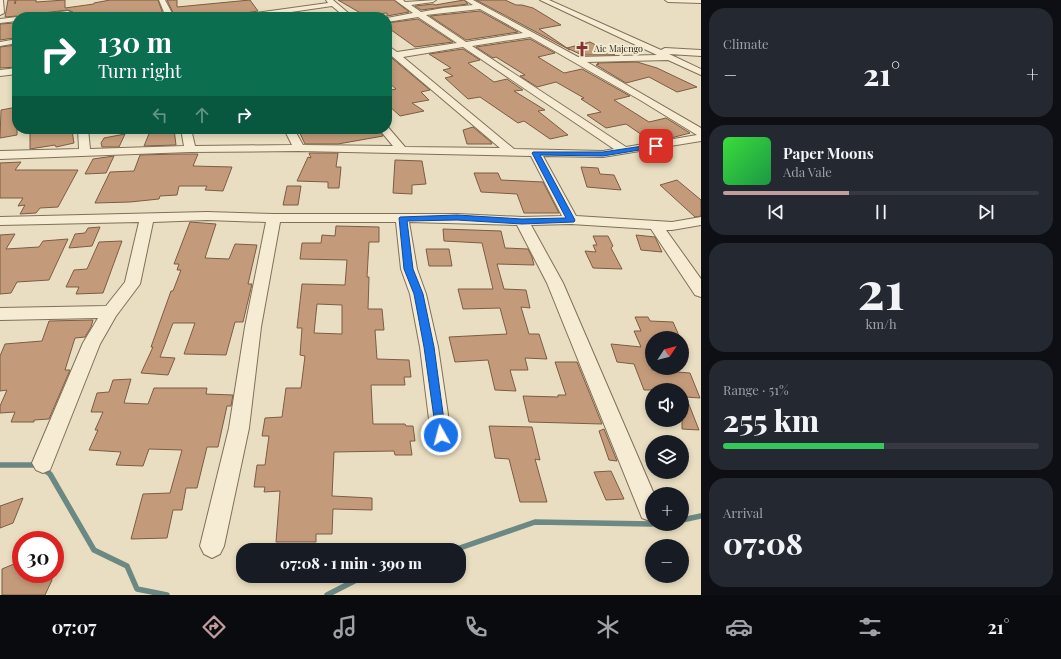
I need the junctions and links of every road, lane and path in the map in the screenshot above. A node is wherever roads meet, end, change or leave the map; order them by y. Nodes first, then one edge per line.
1 (0, 0) edge
2 (162, 0) edge
3 (433, 0) edge
4 (468, 0) edge
5 (543, 0) edge
6 (668, 0) edge
7 (701, 1) edge
8 (331, 2) edge
9 (401, 2) edge
10 (481, 7) junction
11 (168, 12) edge
12 (279, 12) edge
13 (343, 12) edge
14 (0, 13) edge
15 (420, 15) junction
16 (392, 19) edge
17 (12, 20) edge
18 (0, 21) edge
19 (531, 34) junction
20 (12, 42) edge
21 (0, 44) edge
22 (465, 44) junction
23 (655, 51) junction
24 (392, 52) edge
25 (701, 53) edge
26 (396, 55) junction
27 (669, 57) junction
28 (575, 60) junction
29 (12, 72) edge
30 (701, 72) edge
31 (0, 73) edge
32 (701, 133) edge
33 (83, 134) edge
34 (187, 134) edge
35 (292, 134) edge
36 (388, 134) edge
37 (701, 138) edge
38 (299, 148) junction
39 (190, 149) junction
40 (402, 150) junction
41 (625, 151) junction
42 (85, 152) junction
43 (511, 152) junction
44 (535, 153) junction
45 (0, 155) edge
46 (147, 217) junction
47 (274, 218) junction
48 (402, 218) junction
49 (571, 220) junction
50 (0, 221) edge
51 (522, 221) junction
52 (701, 221) edge
53 (655, 225) junction
54 (701, 291) edge
55 (110, 312) junction
56 (0, 314) edge
57 (441, 435) dead end
58 (43, 462) dead end
59 (645, 498) edge
60 (212, 546) dead end

1 - 14 street
2 - 11 street
3 - 9 street
4 - 10 street
5 - 23 street
6 - 7 street
8 - 12 street
8 - 13 street
9 - 15 street
10 - 15 street
10 - 19 street
15 - 16 street
15 - 22 street
17 - 18 street
19 - 22 street
19 - 28 street
20 - 21 street
22 - 26 street
22 - 41 street
23 - 25 street
23 - 27 street
24 - 26 street
26 - 43 street
27 - 28 street
27 - 30 street
28 - 32 street
29 - 31 street
33 - 42 street
34 - 39 street
35 - 38 street
36 - 40 street
37 - 41 street
38 - 39 street
38 - 40 street
39 - 42 street
40 - 43 street
41 - 44 street
42 - 45 street
43 - 44 street
44 - 49 street
46 - 47 street
46 - 50 street
46 - 55 street
47 - 48 street
47 - 60 street
48 - 51 street
48 - 57 street
49 - 51 street
49 - 53 street
51 - 59 street
52 - 53 street
53 - 54 street
55 - 56 street
55 - 58 street

